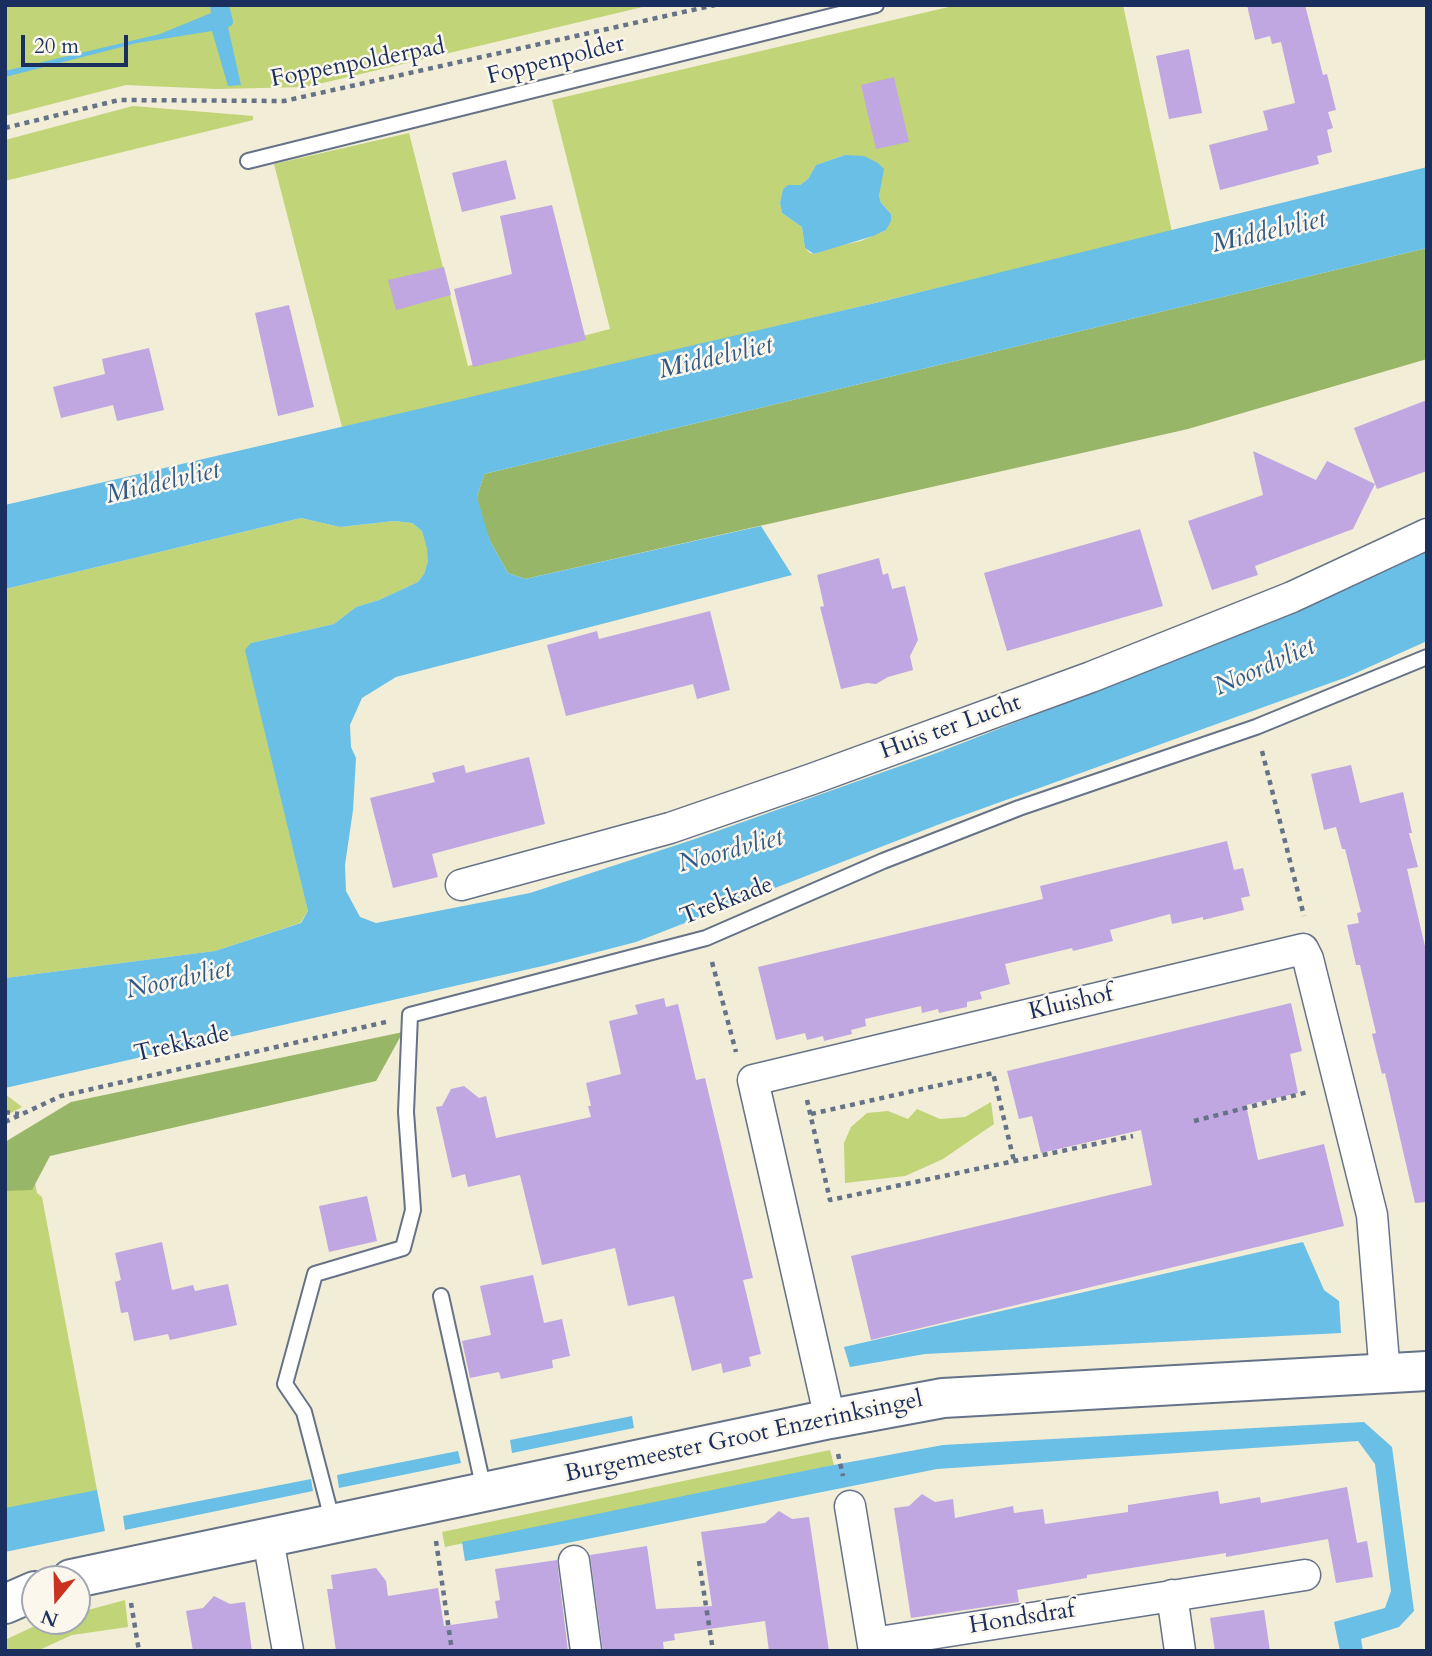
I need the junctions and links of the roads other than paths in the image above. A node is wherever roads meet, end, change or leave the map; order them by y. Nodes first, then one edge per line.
1 (876, 5) edge
2 (248, 161) dead end
3 (1427, 534) edge
4 (1427, 657) edge
5 (461, 885) dead end
6 (441, 1296) dead end
7 (1427, 1371) edge
8 (1385, 1375) junction
9 (830, 1419) junction
10 (485, 1492) junction
11 (850, 1506) dead end
12 (333, 1523) junction
13 (268, 1539) junction
14 (574, 1561) dead end
15 (91, 1575) edge
16 (1305, 1575) dead end
17 (1172, 1595) junction
18 (874, 1647) edge
19 (288, 1651) edge
20 (586, 1651) edge
21 (1180, 1651) edge

1 - 2 lane, Foppenpolder
3 - 5 street, Huis ter Lucht
4 - 12 lane, Trekkade
6 - 10 lane
7 - 8 street, Burgemeester Groot Enzerinksingel
8 - 9 street, Burgemeester Groot Enzerinksingel
8 - 9 street, Kluishof
9 - 10 street, Burgemeester Groot Enzerinksingel
10 - 12 street, Burgemeester Groot Enzerinksingel
11 - 18 street, Hondsdraf
12 - 13 street, Burgemeester Groot Enzerinksingel
13 - 15 street, Burgemeester Groot Enzerinksingel
13 - 19 street
14 - 20 street
16 - 17 street, Hondsdraf
17 - 18 street, Hondsdraf
17 - 21 street

